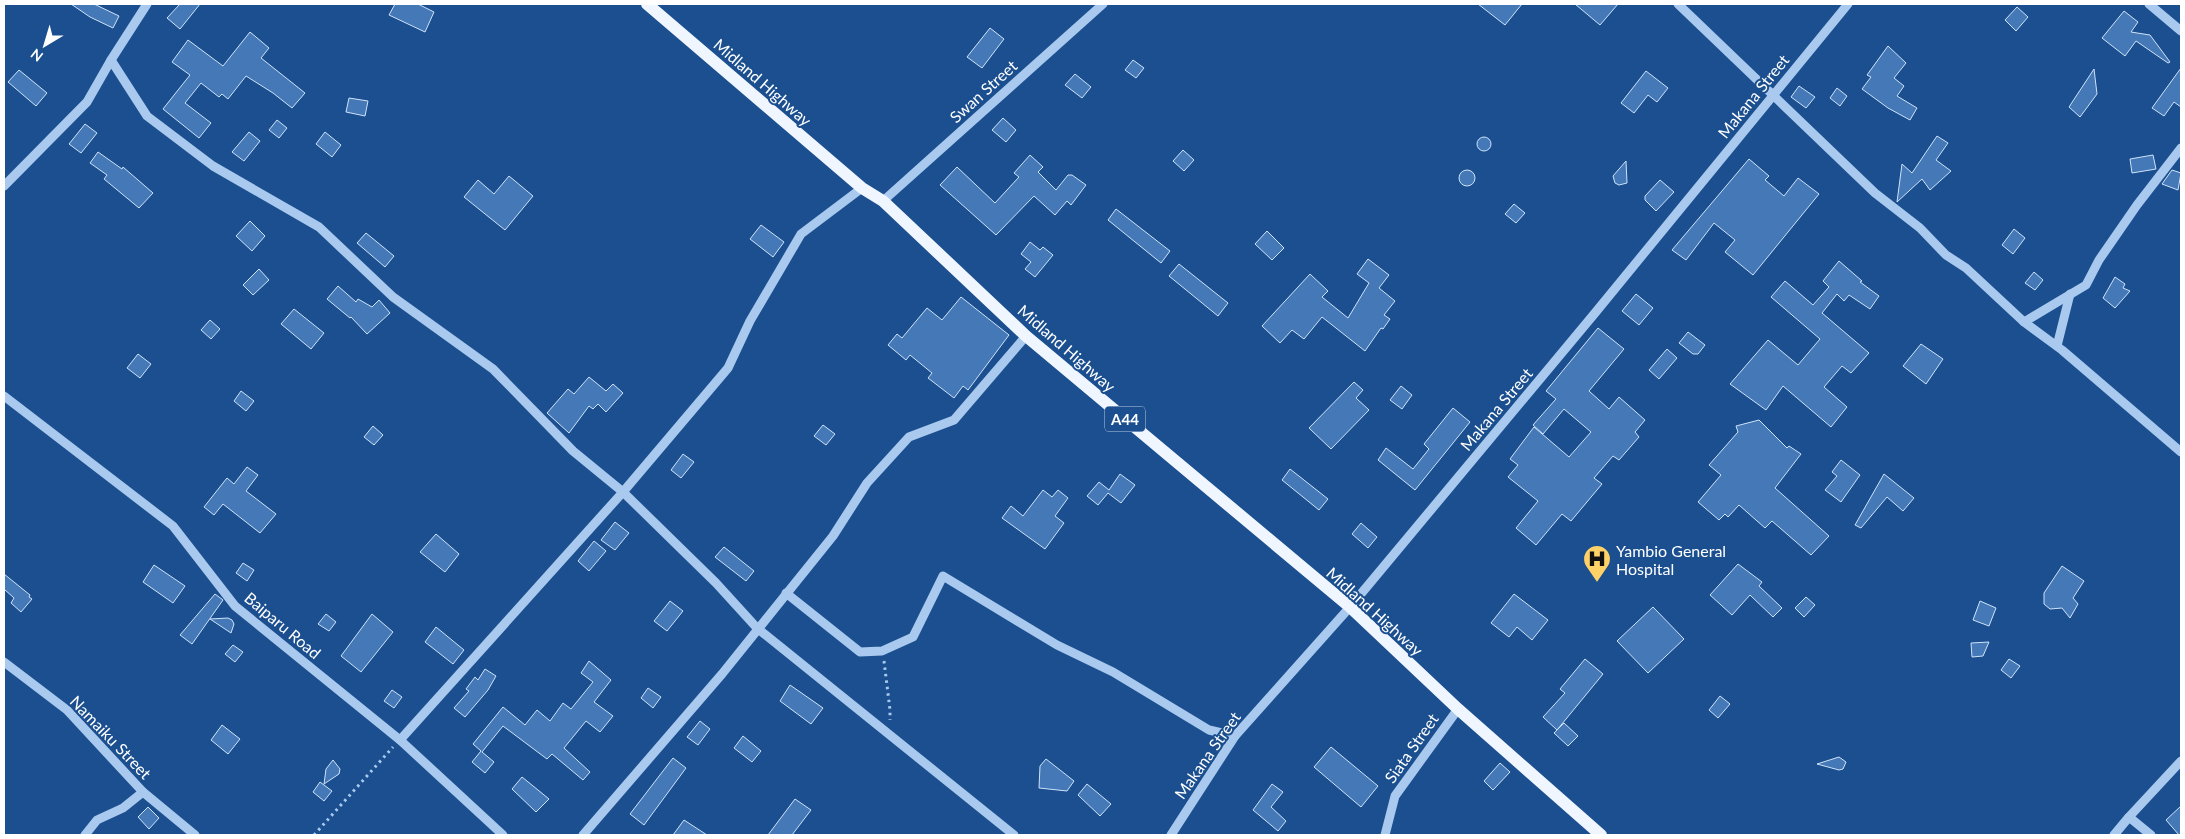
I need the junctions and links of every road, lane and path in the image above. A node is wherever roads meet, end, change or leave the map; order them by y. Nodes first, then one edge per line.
1 (147, 4) edge
2 (648, 4) edge
3 (1103, 4) edge
4 (1678, 4) edge
5 (1848, 4) edge
6 (2149, 4) edge
7 (2181, 31) edge
8 (111, 60) junction
9 (1774, 95) junction
10 (2181, 148) edge
11 (4, 186) edge
12 (862, 188) junction
13 (883, 201) junction
14 (2070, 294) junction
15 (2024, 322) junction
16 (1026, 336) junction
17 (2056, 346) junction
18 (4, 396) edge
19 (2181, 452) edge
20 (623, 492) junction
21 (786, 593) junction
22 (1350, 607) junction
23 (757, 628) junction
24 (882, 651) junction
25 (4, 662) edge
26 (1458, 708) junction
27 (889, 735) junction
28 (1235, 736) junction
29 (400, 740) junction
30 (2181, 761) edge
31 (143, 792) junction
32 (2128, 817) junction
33 (85, 835) edge
34 (195, 835) edge
35 (314, 835) edge
36 (503, 835) edge
37 (582, 835) edge
38 (1014, 835) edge
39 (1171, 835) edge
40 (1385, 835) edge
41 (1602, 835) edge
42 (2114, 835) edge
43 (2151, 835) edge

1 - 8 street
2 - 12 main road, Midland Highway / A44
3 - 13 street, Swan Street
4 - 9 street
5 - 9 street, Makana Street
6 - 7 street
8 - 11 street
8 - 20 street
9 - 15 street
9 - 22 street, Makana Street
10 - 14 street
12 - 13 main road, Midland Highway / A44
12 - 20 street
13 - 16 main road, Midland Highway / A44
14 - 15 street
14 - 17 street
15 - 17 street
16 - 21 street
16 - 22 main road, Midland Highway / A44
17 - 19 street
18 - 29 street, Baiparu Road
20 - 23 street
20 - 29 street
21 - 23 street
21 - 24 street
22 - 26 main road, Midland Highway / A44
22 - 28 street, Makana Street
23 - 27 street
23 - 37 street
24 - 27 path
24 - 28 street
25 - 31 street, Namaiku Street
26 - 40 street, Siata Street
26 - 41 main road, Midland Highway / A44
27 - 38 street
28 - 39 street, Makana Street
29 - 35 path
29 - 36 street, Baiparu Road
30 - 32 street
31 - 33 street
31 - 34 street, Namaiku Street
32 - 42 street
32 - 43 street

